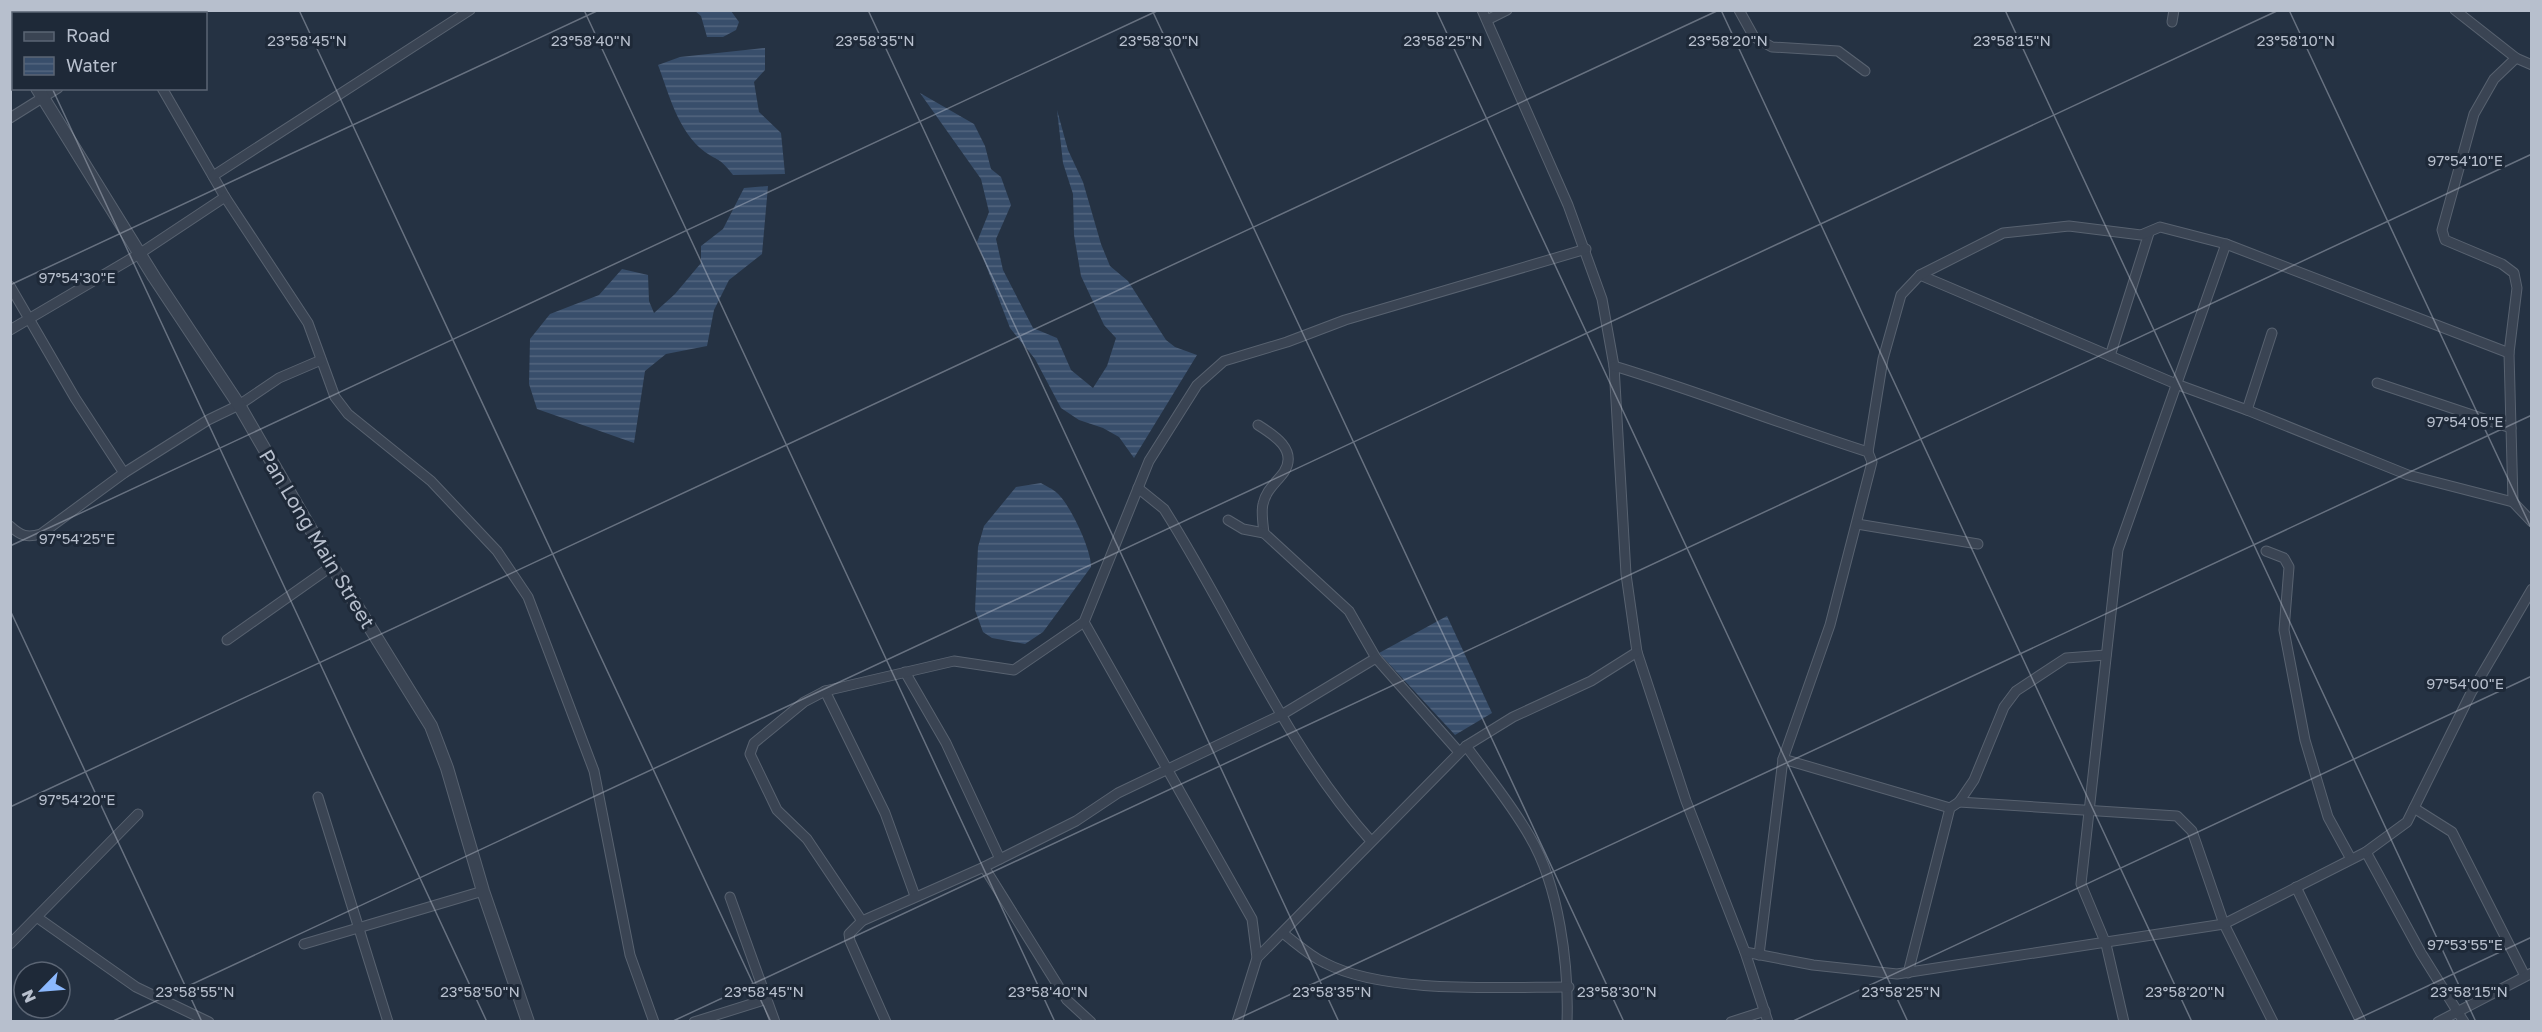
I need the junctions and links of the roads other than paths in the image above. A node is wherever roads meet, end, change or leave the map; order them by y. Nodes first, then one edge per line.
1 (470, 10) edge
2 (1482, 10) edge
3 (1507, 10) edge
4 (1739, 10) edge
5 (2174, 10) edge
6 (2455, 10) edge
7 (1487, 20) junction
8 (2172, 22) dead end
9 (2516, 58) junction
10 (2532, 65) edge
11 (1865, 71) dead end
12 (163, 90) edge
13 (40, 93) edge
14 (10, 118) edge
15 (213, 176) junction
16 (225, 197) junction
17 (2149, 233) junction
18 (2226, 244) junction
19 (1586, 249) junction
20 (140, 254) junction
21 (1920, 275) junction
22 (10, 286) edge
23 (30, 317) junction
24 (10, 330) edge
25 (2272, 333) dead end
26 (2509, 353) junction
27 (2110, 356) junction
28 (321, 360) junction
29 (1614, 366) junction
30 (2378, 383) dead end
31 (2176, 384) junction
32 (239, 405) junction
33 (2247, 410) junction
34 (1258, 425) dead end
35 (2511, 428) junction
36 (1868, 452) junction
37 (124, 474) junction
38 (1138, 488) junction
39 (2513, 502) junction
40 (1228, 520) dead end
41 (2532, 522) edge
42 (1857, 524) junction
43 (10, 526) edge
44 (1264, 532) junction
45 (20, 535) junction
46 (10, 542) edge
47 (1978, 544) dead end
48 (2266, 551) dead end
49 (332, 566) junction
50 (2532, 589) edge
51 (1084, 622) junction
52 (227, 640) dead end
53 (1637, 652) junction
54 (2106, 655) junction
55 (1376, 658) junction
56 (905, 672) junction
57 (825, 691) junction
58 (1283, 714) junction
59 (1463, 749) junction
60 (1783, 759) junction
61 (1167, 768) junction
62 (318, 797) dead end
63 (1959, 802) junction
64 (1950, 808) junction
65 (2414, 808) junction
66 (2088, 812) junction
67 (138, 814) dead end
68 (1371, 841) junction
69 (2366, 852) junction
70 (1000, 859) junction
71 (2351, 860) junction
72 (984, 867) junction
73 (2296, 887) junction
74 (483, 891) junction
75 (915, 896) junction
76 (730, 897) dead end
77 (38, 918) junction
78 (862, 921) junction
79 (2224, 924) junction
80 (360, 928) junction
81 (1284, 934) junction
82 (10, 944) edge
83 (304, 944) dead end
84 (2106, 944) junction
85 (1746, 952) junction
86 (1759, 955) junction
87 (1257, 958) junction
88 (1908, 973) junction
89 (2529, 974) edge
90 (1569, 987) junction
91 (767, 999) junction
92 (1765, 1011) junction
93 (2459, 1011) junction
94 (209, 1022) edge
95 (388, 1022) edge
96 (528, 1022) edge
97 (654, 1022) edge
98 (694, 1022) edge
99 (775, 1022) edge
100 (886, 1022) edge
101 (1091, 1022) edge
102 (1237, 1022) edge
103 (1567, 1022) edge
104 (1731, 1022) edge
105 (1768, 1022) edge
106 (2124, 1022) edge
107 (2273, 1022) edge
108 (2361, 1022) edge
109 (2438, 1022) edge
110 (2464, 1022) edge

1 - 15 street
2 - 7 street
3 - 7 street
4 - 11 street
5 - 8 street
6 - 9 street
7 - 19 street
9 - 10 street
9 - 26 street
12 - 15 street
13 - 14 street
13 - 20 street, Pan Long Main Street
15 - 16 street
16 - 20 street
16 - 28 street
17 - 18 street
17 - 21 street
17 - 27 street
18 - 26 street
18 - 31 street
19 - 29 street
19 - 38 street
20 - 23 street
20 - 32 street, Pan Long Main Street
21 - 27 street
21 - 36 street
22 - 23 street
23 - 24 street
23 - 37 street
25 - 33 street
26 - 35 street
27 - 31 street
28 - 32 street
28 - 97 street
29 - 36 street
29 - 53 street
30 - 35 street
31 - 33 street
31 - 54 street
32 - 37 street
32 - 49 street, Pan Long Main Street
33 - 39 street
34 - 44 street
35 - 39 street
36 - 42 street
37 - 45 street
38 - 51 street
38 - 58 street
39 - 41 street
40 - 44 street
42 - 47 street
42 - 60 street
43 - 45 street
44 - 55 street
45 - 46 street
48 - 71 street
49 - 52 street
49 - 74 street, Pan Long Main Street
50 - 65 street
51 - 56 street
51 - 61 street
53 - 59 street
53 - 85 street
54 - 63 street
54 - 66 street
55 - 58 street
55 - 59 street
56 - 57 street
56 - 70 street
57 - 75 street
57 - 78 street
58 - 61 street
58 - 68 street
59 - 68 street
59 - 90 street
60 - 64 street
60 - 86 street
61 - 70 street
61 - 87 street
62 - 80 street
63 - 64 street
63 - 66 street
64 - 88 street
65 - 69 street
65 - 89 street
66 - 79 street
66 - 84 street
67 - 77 street
68 - 81 street
69 - 71 street
69 - 93 street
70 - 72 street
71 - 73 street
72 - 75 street
72 - 101 street
73 - 79 street
73 - 108 street
74 - 80 street
74 - 96 street, Pan Long Main Street
75 - 78 street
76 - 91 street
77 - 82 street
77 - 94 street
78 - 100 street
79 - 84 street
79 - 107 street
80 - 83 street
80 - 95 street
81 - 87 street
81 - 90 street
84 - 88 street
84 - 106 street
85 - 86 street
85 - 92 street
86 - 88 street
87 - 102 street
89 - 93 street
90 - 103 street
91 - 98 street
91 - 99 street
92 - 104 street
92 - 105 street
93 - 109 street
93 - 110 street

